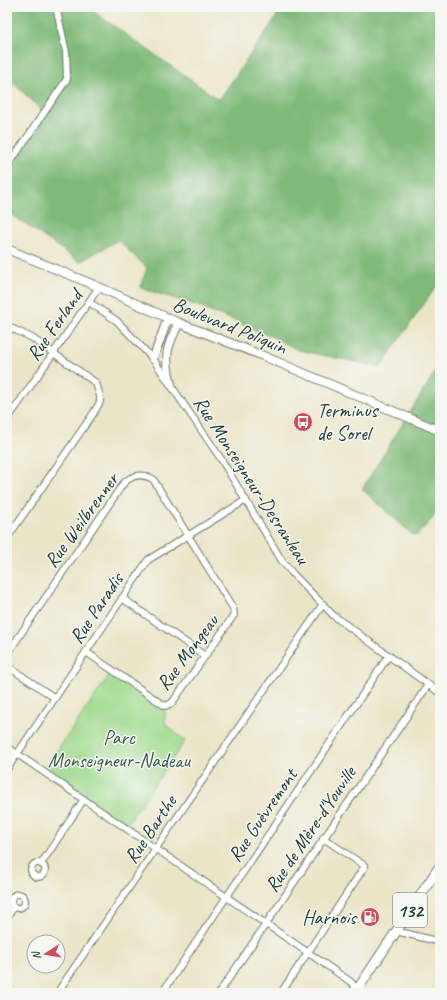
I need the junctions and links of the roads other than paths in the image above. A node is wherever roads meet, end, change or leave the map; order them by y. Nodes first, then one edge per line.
1 (56, 7) edge
2 (7, 167) edge
3 (7, 249) edge
4 (99, 287) junction
5 (89, 302) junction
6 (168, 318) junction
7 (179, 323) junction
8 (7, 326) edge
9 (168, 347) junction
10 (54, 353) junction
11 (153, 359) junction
12 (171, 384) junction
13 (7, 420) edge
14 (440, 431) edge
15 (246, 500) junction
16 (188, 534) junction
17 (7, 538) edge
18 (122, 598) junction
19 (322, 604) junction
20 (86, 652) junction
21 (7, 654) edge
22 (389, 655) junction
23 (205, 656) junction
24 (7, 666) edge
25 (428, 685) junction
26 (440, 693) edge
27 (55, 698) junction
28 (7, 746) edge
29 (17, 754) junction
30 (7, 769) edge
31 (84, 799) junction
32 (323, 838) junction
33 (156, 848) junction
34 (41, 864) dead end
35 (440, 866) edge
36 (227, 897) junction
37 (14, 907) dead end
38 (7, 917) edge
39 (265, 923) junction
40 (396, 931) junction
41 (440, 942) edge
42 (308, 952) junction
43 (358, 992) edge
44 (57, 993) edge
45 (162, 993) edge
46 (219, 993) edge
47 (281, 993) edge

1 - 2 street
3 - 4 street, Boulevard Poliquin
4 - 5 street, Rue Ferland
4 - 6 street, Boulevard Poliquin
5 - 10 street, Rue Ferland
5 - 11 street, Rue Monseigneur-Desranleau
6 - 7 street, Boulevard Poliquin
6 - 11 street
7 - 9 street
7 - 14 street, Boulevard Poliquin
8 - 10 street
9 - 11 street
9 - 12 street
10 - 13 street, Rue Ferland
10 - 17 street
11 - 12 street, Rue Monseigneur-Desranleau
12 - 15 street, Rue Monseigneur-Desranleau
15 - 16 street, Rue Paradis
15 - 19 street, Rue Monseigneur-Desranleau
16 - 18 street, Rue Paradis
16 - 21 street, Rue Weilbrenner
16 - 23 street, Rue Mongeau
18 - 20 street, Rue Paradis
18 - 23 street
19 - 22 street, Rue Monseigneur-Desranleau
19 - 33 street, Rue Barthe
20 - 23 street, Rue Mongeau
20 - 27 street, Rue Paradis
22 - 25 street, Rue Monseigneur-Desranleau
22 - 36 street, Rue Guèvremont
24 - 27 street
25 - 26 street, Rue Monseigneur-Desranleau
25 - 32 street, Rue de Mère-d'Youville
27 - 29 street, Rue Paradis
28 - 29 street
29 - 30 street, Rue Paradis
29 - 31 street
31 - 33 street
31 - 34 street
32 - 39 street, Rue de Mère-d'Youville
32 - 42 street
33 - 36 street
33 - 44 street, Rue Barthe
35 - 40 main road, 132
36 - 39 street
36 - 45 street, Rue Guèvremont
37 - 38 street
39 - 42 street
39 - 46 street, Rue de Mère-d'Youville
40 - 41 street
40 - 43 main road, 132
42 - 43 street
42 - 47 street

